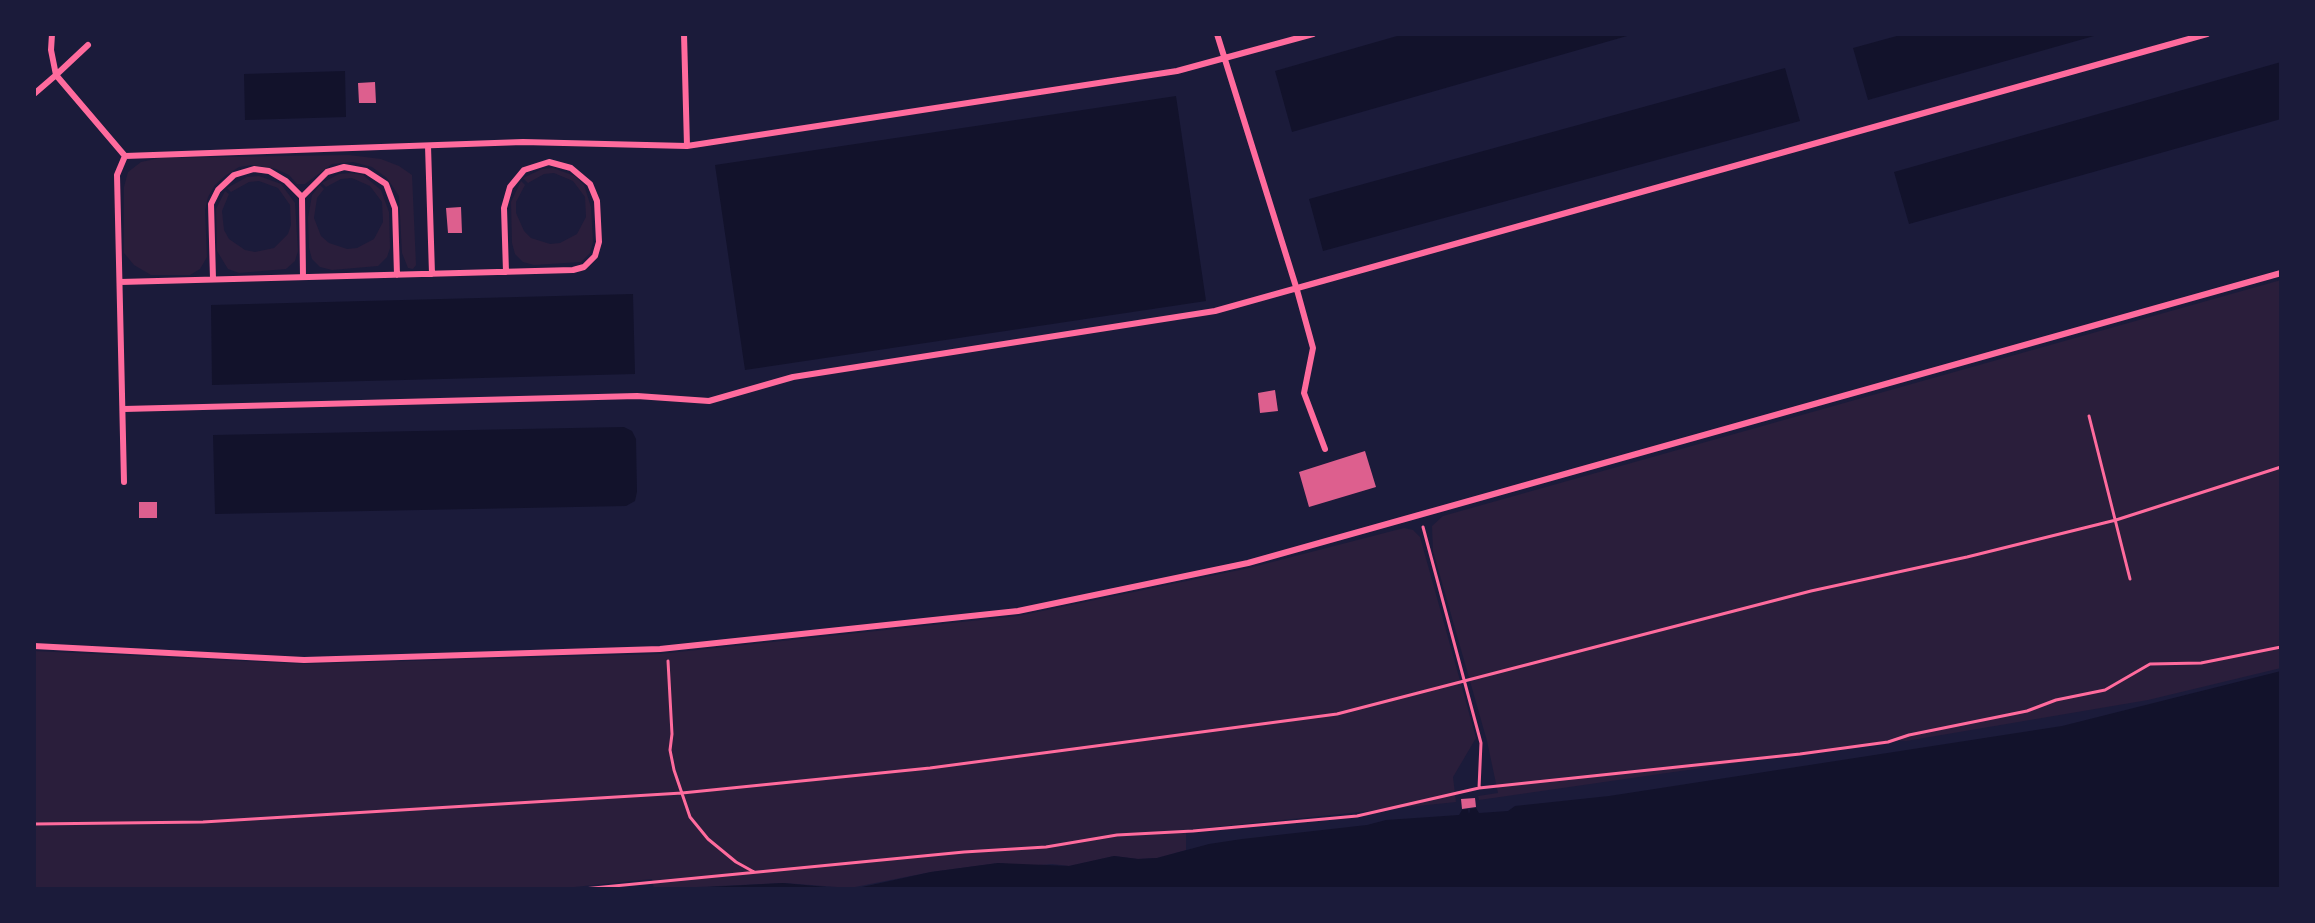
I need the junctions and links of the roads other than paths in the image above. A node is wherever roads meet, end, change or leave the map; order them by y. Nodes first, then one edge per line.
1 (52, 34) edge
2 (684, 34) edge
3 (1217, 34) edge
4 (1313, 34) edge
5 (2207, 34) edge
6 (88, 45) dead end
7 (1224, 59) junction
8 (56, 75) junction
9 (34, 94) edge
10 (428, 146) junction
11 (687, 146) junction
12 (125, 156) junction
13 (302, 197) junction
14 (506, 272) junction
15 (2281, 273) edge
16 (432, 274) junction
17 (397, 275) junction
18 (303, 277) junction
19 (213, 279) junction
20 (120, 282) junction
21 (1297, 290) junction
22 (124, 409) junction
23 (1325, 449) dead end
24 (124, 482) dead end
25 (34, 646) edge

1 - 8 lane
2 - 11 lane
3 - 7 lane
4 - 7 lane
5 - 21 lane
6 - 8 lane
7 - 11 lane
7 - 21 lane
8 - 9 lane
8 - 12 lane
10 - 11 lane
10 - 12 lane
10 - 16 lane
12 - 20 lane
13 - 17 lane
13 - 18 lane
13 - 19 lane
14 - 14 lane
14 - 16 lane
15 - 25 lane
16 - 17 lane
17 - 18 lane
18 - 19 lane
19 - 20 lane
20 - 22 lane
21 - 22 lane
21 - 23 lane
22 - 24 lane

